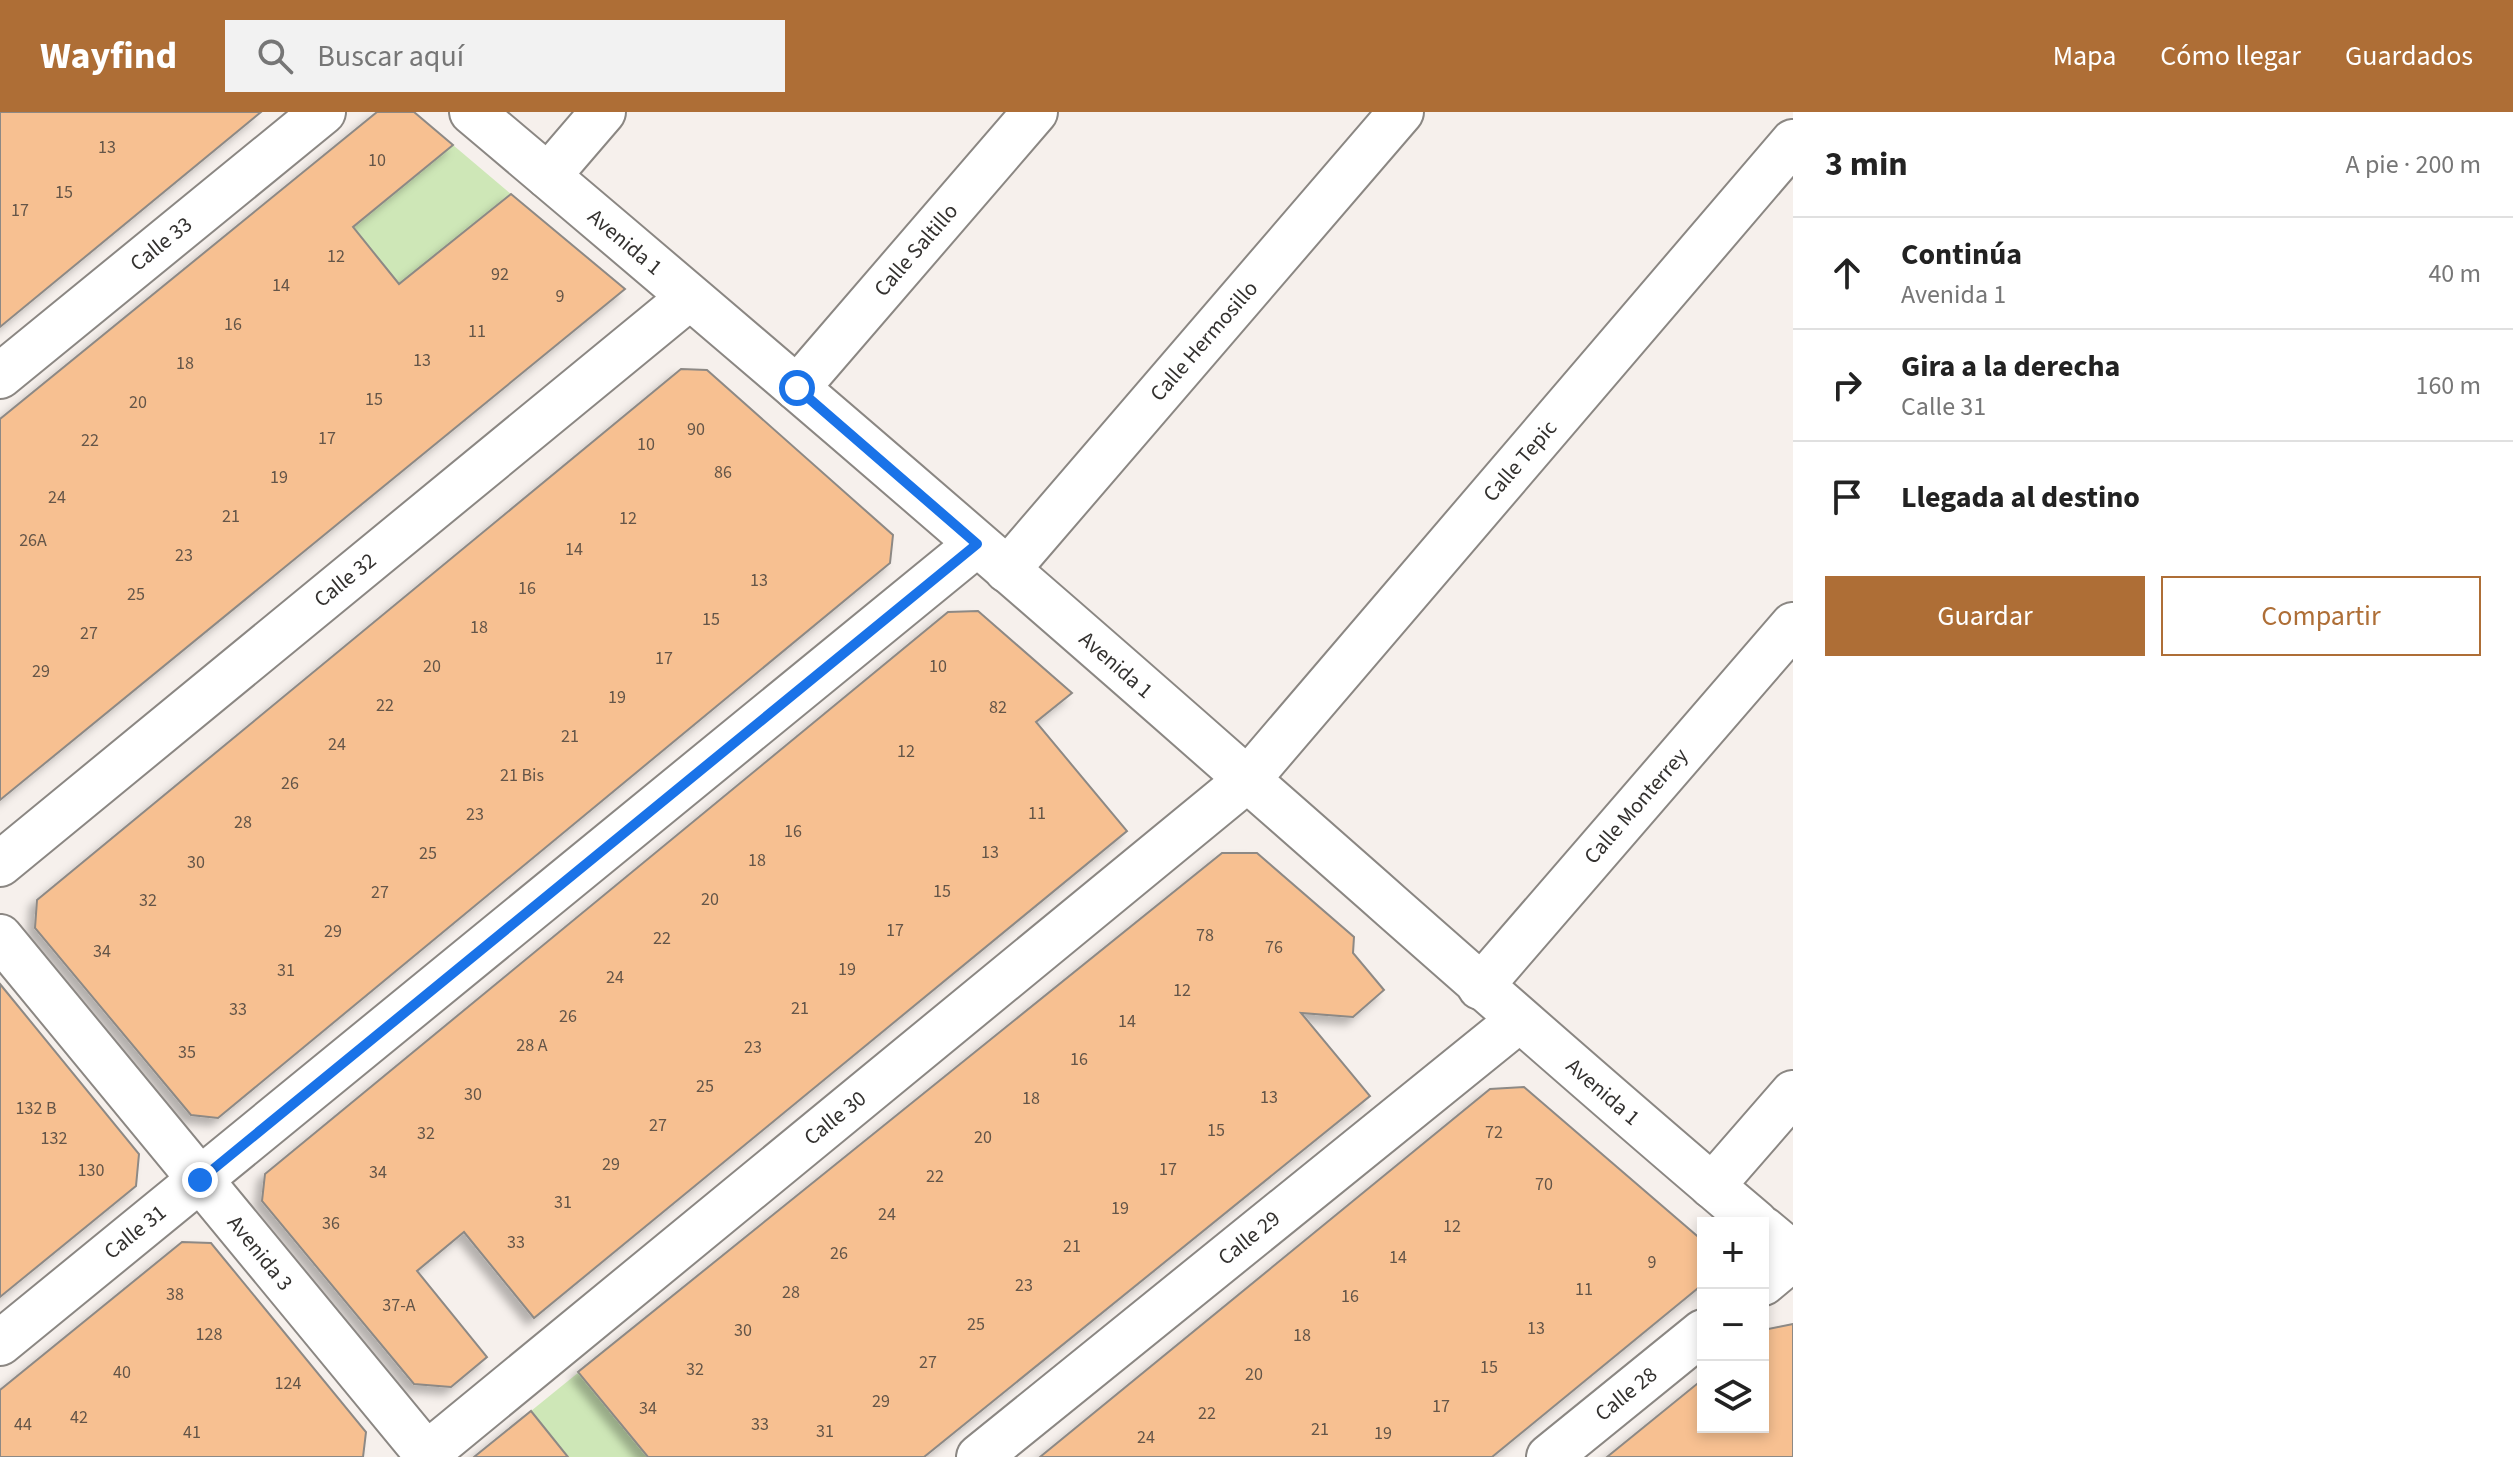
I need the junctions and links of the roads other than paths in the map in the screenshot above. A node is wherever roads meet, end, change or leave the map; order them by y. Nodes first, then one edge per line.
1 (323, 112) edge
2 (472, 112) edge
3 (603, 112) edge
4 (1035, 112) edge
5 (1401, 112) edge
6 (1793, 142) edge
7 (548, 176) junction
8 (690, 297) junction
9 (0, 376) edge
10 (797, 388) junction
11 (992, 557) junction
12 (1793, 625) edge
13 (1248, 779) junction
14 (0, 864) edge
15 (0, 937) edge
16 (1480, 987) junction
17 (1519, 1020) junction
18 (1793, 1093) edge
19 (200, 1180) junction
20 (1712, 1186) junction
21 (1749, 1217) edge
22 (1769, 1234) edge
23 (1793, 1256) edge
24 (1769, 1278) edge
25 (1697, 1337) edge
26 (0, 1343) edge
27 (426, 1456) edge
28 (979, 1457) edge
29 (1549, 1457) edge

1 - 9 street, Calle 33
2 - 7 street, Avenida 1
3 - 7 street
4 - 10 street, Calle Saltillo
5 - 11 street, Calle Hermosillo
6 - 13 street, Calle Tepic
7 - 8 street, Avenida 1
8 - 10 street, Avenida 1
8 - 14 street, Calle 32
10 - 11 street, Avenida 1
11 - 13 street, Avenida 1
11 - 19 street, Calle 31
12 - 16 street, Calle Monterrey
13 - 16 street, Avenida 1
13 - 27 street, Calle 30
15 - 19 street, Avenida 3
16 - 17 street, Avenida 1
17 - 20 street, Avenida 1
17 - 28 street, Calle 29
18 - 20 street
19 - 26 street, Calle 31
19 - 27 street, Avenida 3
20 - 21 street, Avenida 1
22 - 23 street
23 - 24 street
25 - 29 street, Calle 28

